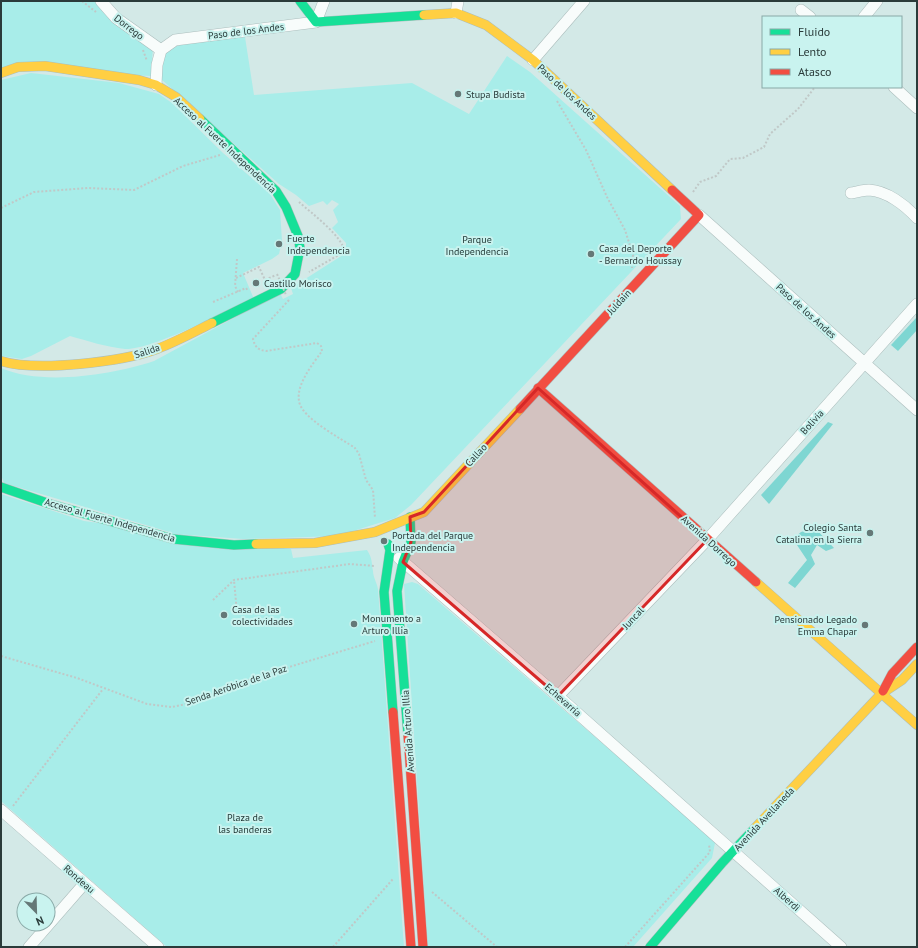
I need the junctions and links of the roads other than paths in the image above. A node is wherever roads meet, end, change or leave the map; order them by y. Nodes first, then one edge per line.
1 (101, 1) edge
2 (300, 1) edge
3 (324, 1) edge
4 (458, 1) edge
5 (584, 1) edge
6 (877, 1) edge
7 (800, 10) dead end
8 (456, 13) junction
9 (809, 16) edge
10 (865, 16) edge
11 (316, 22) junction
12 (161, 50) junction
13 (533, 60) junction
14 (1, 73) edge
15 (156, 85) junction
16 (895, 88) edge
17 (917, 108) edge
18 (851, 193) dead end
19 (699, 215) junction
20 (917, 218) edge
21 (283, 292) joint
22 (917, 304) edge
23 (1, 361) edge
24 (864, 363) junction
25 (538, 388) junction
26 (917, 410) edge
27 (1, 487) edge
28 (410, 517) junction
29 (384, 538) junction
30 (707, 540) junction
31 (403, 562) junction
32 (917, 646) edge
33 (917, 664) edge
34 (881, 694) junction
35 (558, 696) junction
36 (917, 725) edge
37 (3, 812) edge
38 (734, 852) junction
39 (84, 884) junction
40 (29, 947) edge
41 (158, 947) edge
42 (411, 947) edge
43 (423, 947) edge
44 (650, 947) edge
45 (841, 947) edge

1 - 12 street, Dorrego
2 - 11 street
3 - 11 street
4 - 8 street
5 - 13 street
6 - 10 street
7 - 9 street
8 - 11 street, Paso de los Andes
8 - 13 street, Paso de los Andes
11 - 12 street, Paso de los Andes
12 - 15 street
13 - 19 street, Paso de los Andes
14 - 15 street, Acceso al Fuerte Independencia
15 - 21 street, Acceso al Fuerte Independencia
16 - 17 street
18 - 20 street
19 - 24 street, Paso de los Andes
19 - 25 street, Juldain
21 - 23 street, Salida
22 - 24 street, Bolivia
24 - 26 street, Paso de los Andes
24 - 30 street, Bolivia
25 - 28 street, Callao
25 - 30 street, Avenida Dorrego
27 - 29 street, Acceso al Fuerte Independencia
28 - 29 street, Acceso al Fuerte Independencia
28 - 31 street, Avenida Arturo Illia
29 - 31 street, Echevarría
29 - 42 street, Avenida Arturo Illia
30 - 34 street, Avenida Dorrego
30 - 35 street, Juncal
31 - 35 street, Echevarría
31 - 43 street, Avenida Arturo Illia
32 - 34 street
33 - 34 street
34 - 36 street, Avenida Dorrego
34 - 38 street, Avenida Avellaneda
35 - 38 street, Echevarría
37 - 39 street, Rondeau
38 - 44 street, Avenida Avellaneda
38 - 45 street, Alberdi
39 - 40 street
39 - 41 street, Rondeau

